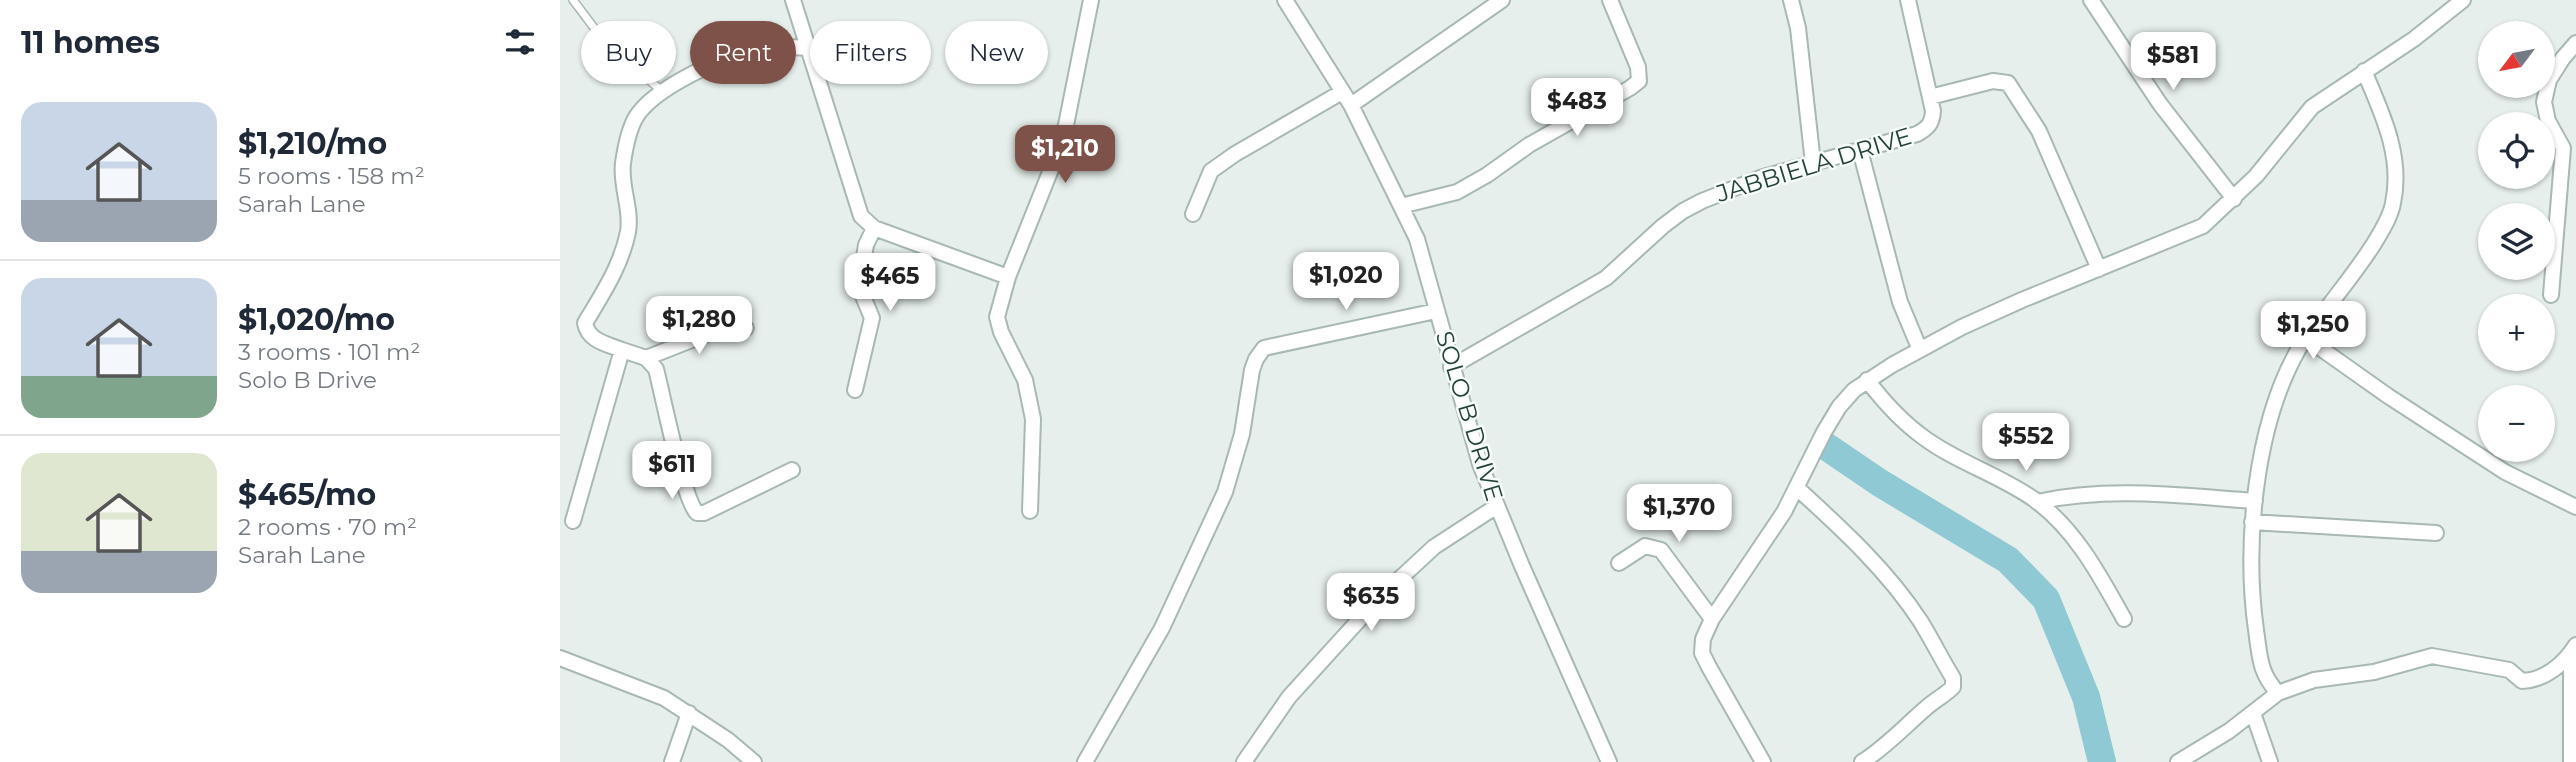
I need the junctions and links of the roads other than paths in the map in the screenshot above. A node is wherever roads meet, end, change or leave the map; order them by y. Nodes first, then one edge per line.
1 (573, 0) edge
2 (793, 0) edge
3 (1076, 0) edge
4 (1285, 0) edge
5 (1502, 0) edge
6 (1610, 0) edge
7 (1791, 0) edge
8 (1908, 0) edge
9 (2091, 0) edge
10 (2463, 0) edge
11 (1090, 6) edge
12 (2576, 43) edge
13 (809, 48) junction
14 (2364, 71) junction
15 (662, 91) junction
16 (1342, 92) junction
17 (1930, 97) junction
18 (1351, 105) junction
19 (1860, 150) junction
20 (1812, 163) junction
21 (2234, 199) junction
22 (1401, 205) junction
23 (1193, 214) dead end
24 (874, 228) junction
25 (2099, 269) junction
26 (1008, 277) junction
27 (2550, 294) edge
28 (1436, 311) junction
29 (746, 328) dead end
30 (2306, 338) junction
31 (622, 350) junction
32 (1920, 350) junction
33 (646, 358) junction
34 (1451, 367) junction
35 (1867, 380) junction
36 (855, 390) dead end
37 (792, 470) dead end
38 (1797, 488) junction
39 (2255, 501) junction
40 (2037, 502) junction
41 (1497, 506) junction
42 (2576, 507) edge
43 (1030, 511) dead end
44 (573, 521) dead end
45 (2252, 522) junction
46 (2436, 533) dead end
47 (1619, 563) dead end
48 (1712, 619) junction
49 (2124, 620) dead end
50 (2574, 648) edge
51 (560, 658) edge
52 (2278, 693) junction
53 (689, 713) junction
54 (2253, 713) junction
55 (672, 762) edge
56 (754, 762) edge
57 (1086, 762) edge
58 (1244, 762) edge
59 (1609, 762) edge
60 (1763, 762) edge
61 (1862, 762) edge
62 (2178, 762) edge
63 (2270, 762) edge
64 (2571, 762) edge

1 - 15 lane
2 - 13 street
3 - 11 street
4 - 16 street, SOLO B DRIVE
5 - 18 street
6 - 22 street
7 - 20 street
8 - 17 street, JABBIELA DRIVE
9 - 21 street
10 - 14 street
11 - 26 street
12 - 27 street
13 - 15 street
13 - 24 street
14 - 21 street
14 - 30 street
15 - 31 street
16 - 18 street, SOLO B DRIVE
16 - 23 street
17 - 19 street, JABBIELA DRIVE
17 - 25 street
18 - 22 street, SOLO B DRIVE
19 - 20 street, JABBIELA DRIVE
19 - 32 street
20 - 34 street, JABBIELA DRIVE
21 - 25 street
22 - 28 street, SOLO B DRIVE
24 - 26 street
24 - 36 street
25 - 32 street
26 - 43 street
28 - 34 street, SOLO B DRIVE
28 - 57 street
29 - 33 street
30 - 39 street
30 - 42 street
31 - 33 street
31 - 44 street
32 - 35 street
33 - 37 street
34 - 41 street, SOLO B DRIVE
35 - 38 street
35 - 40 street
38 - 48 street
38 - 61 street
39 - 40 street
39 - 45 street
40 - 49 street
41 - 58 street
41 - 59 street, SOLO B DRIVE
45 - 46 street
45 - 52 street
47 - 48 street
48 - 60 street
50 - 52 street
50 - 64 street
51 - 53 street
52 - 54 street
53 - 55 street
53 - 56 street
54 - 62 street
54 - 63 street

